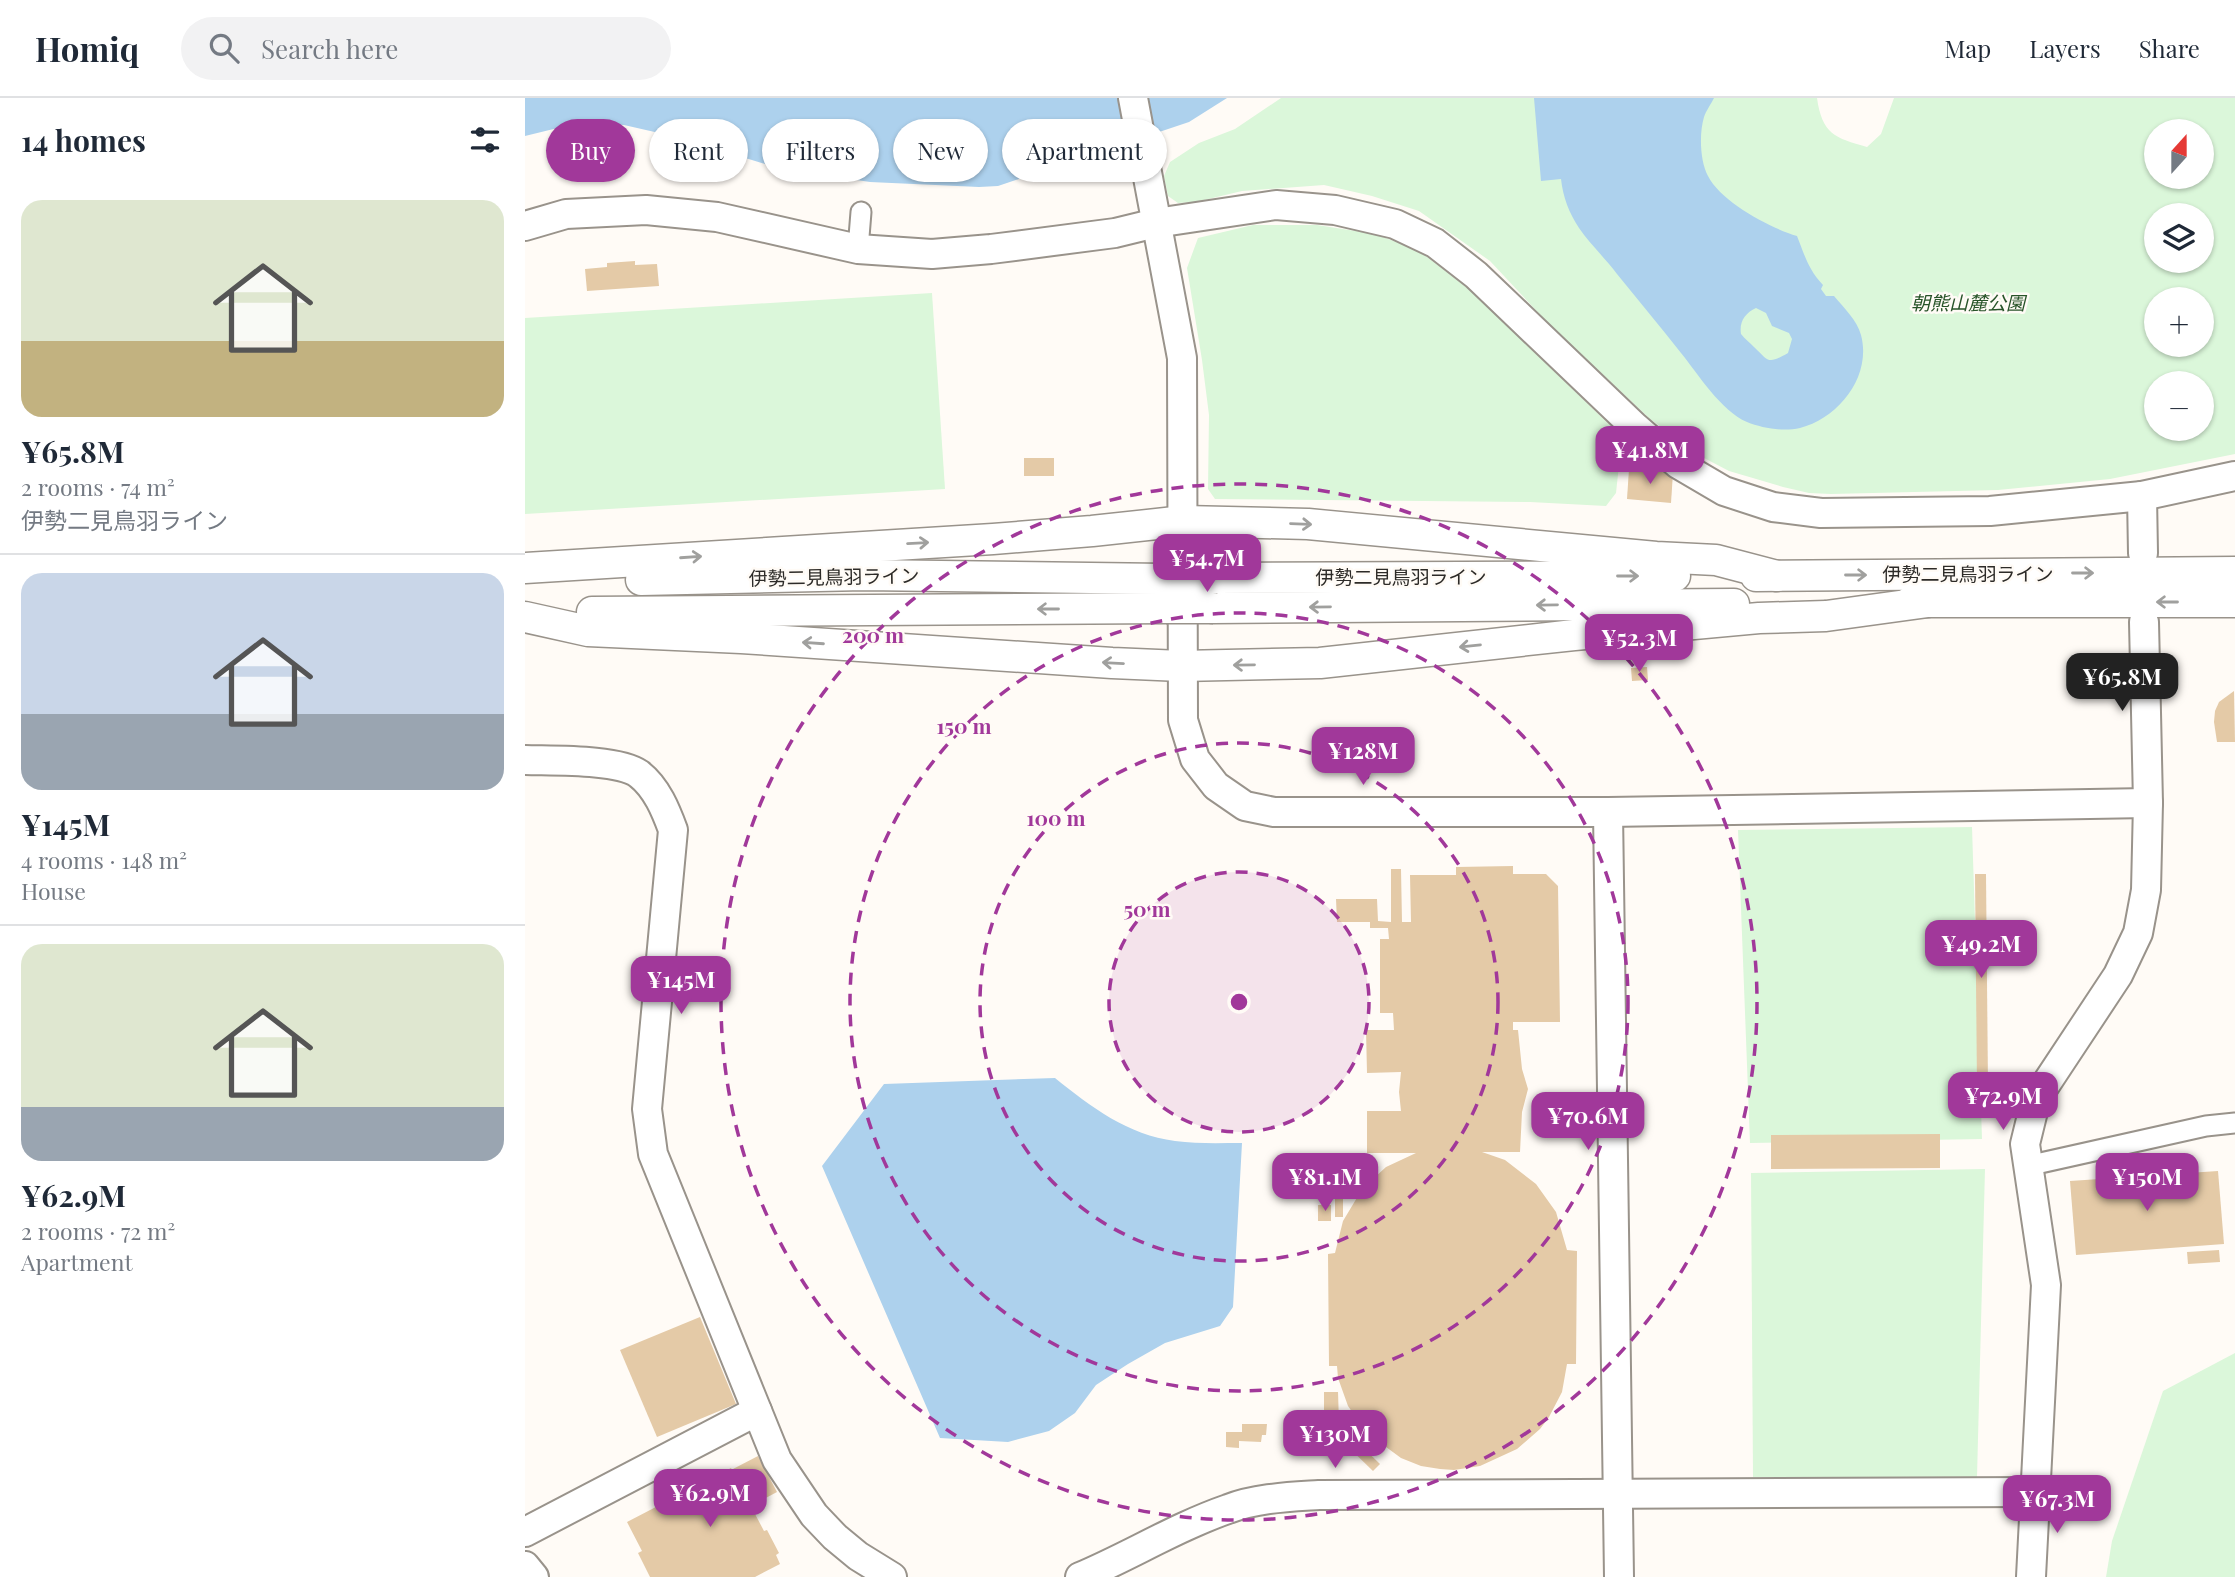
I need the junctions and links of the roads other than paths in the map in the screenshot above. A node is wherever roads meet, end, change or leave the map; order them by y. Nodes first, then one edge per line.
1 (1133, 98) edge
2 (861, 212) dead end
3 (1156, 223) junction
4 (525, 226) edge
5 (858, 249) junction
6 (2235, 476) edge
7 (2142, 496) junction
8 (1184, 521) junction
9 (2143, 554) dead end
10 (525, 568) edge
11 (2235, 572) edge
12 (1777, 576) junction
13 (525, 582) edge
14 (1165, 594) junction
15 (1928, 602) junction
16 (2235, 602) edge
17 (525, 615) edge
18 (2144, 622) dead end
19 (1181, 666) junction
20 (525, 760) edge
21 (2148, 803) junction
22 (1608, 812) junction
23 (2235, 1123) edge
24 (2027, 1166) junction
25 (757, 1411) junction
26 (1618, 1492) junction
27 (2034, 1492) junction
28 (525, 1532) edge
29 (525, 1566) edge
30 (534, 1577) edge
31 (892, 1577) edge
32 (1080, 1577) edge
33 (1619, 1577) edge
34 (2031, 1577) edge

1 - 3 street
2 - 5 street
3 - 5 street
3 - 7 street
3 - 8 street
4 - 5 street
6 - 7 street
7 - 9 street
10 -> 8 main road
8 -> 12 main road
8 - 19 street
12 -> 11 main road, 伊勢二見鳥羽ライン
14 -> 12 main road, 伊勢二見鳥羽ライン, bridge
13 - 14 main road, 伊勢二見鳥羽ライン
15 -> 14 main road, 伊勢二見鳥羽ライン, bridge
14 -> 17 main road, 伊勢二見鳥羽ライン
16 -> 15 main road, 伊勢二見鳥羽ライン
15 -> 19 main road
19 -> 17 main road
18 - 21 street
19 - 22 street
20 - 25 street
21 - 22 street
21 - 24 street
22 - 26 street
23 - 24 street
24 - 27 street
25 - 28 street
25 - 31 street
26 - 27 street
26 - 32 street
26 - 33 street
27 - 34 street
29 - 30 street

